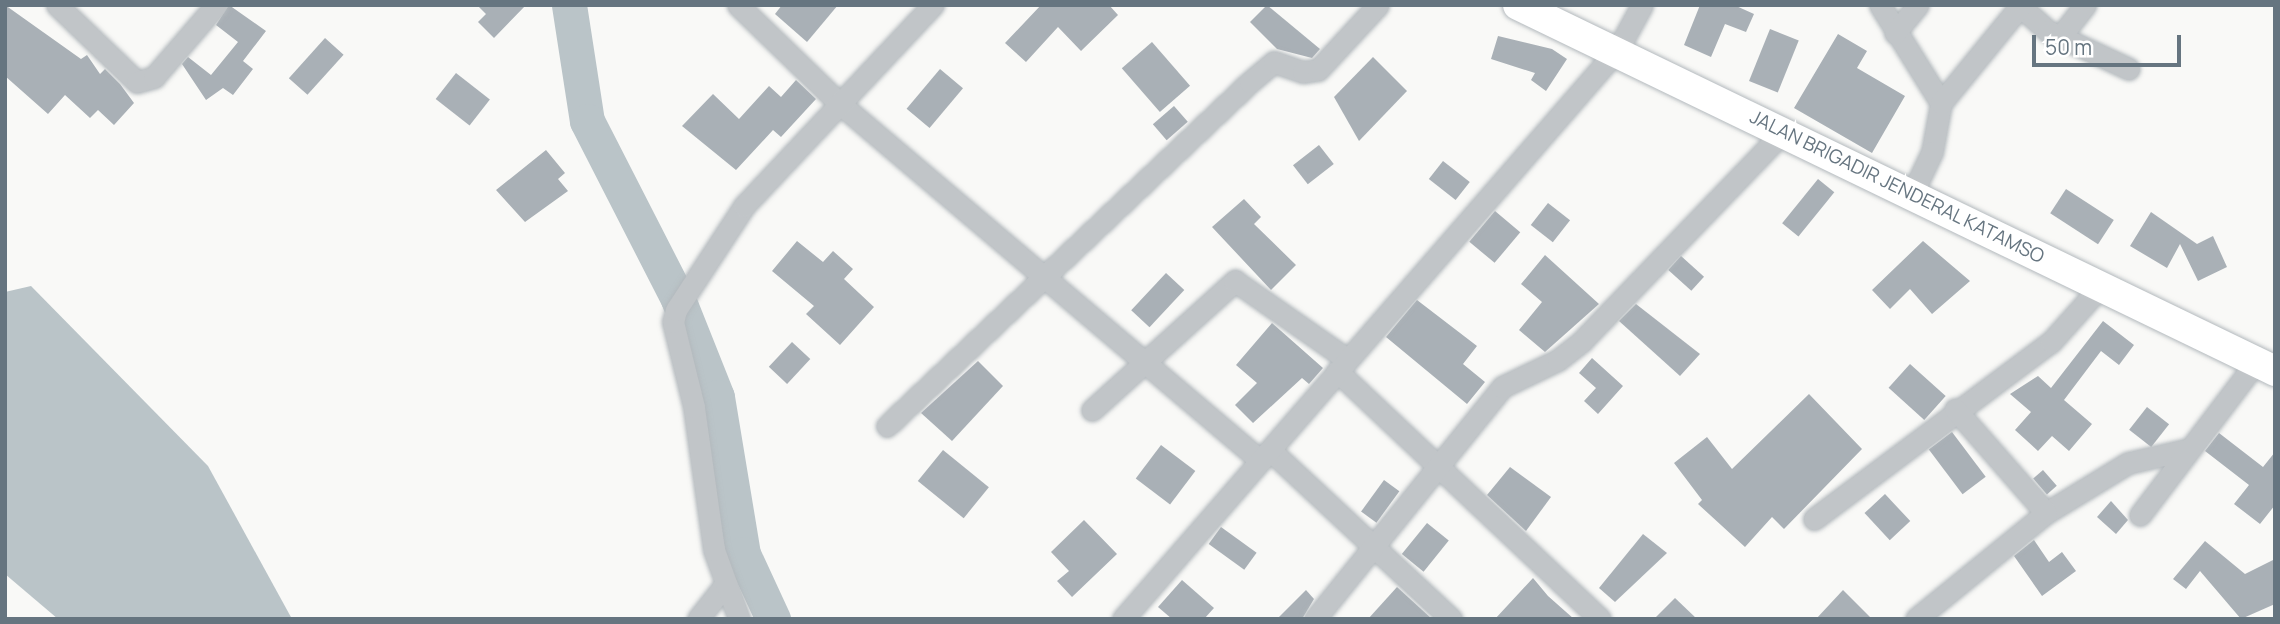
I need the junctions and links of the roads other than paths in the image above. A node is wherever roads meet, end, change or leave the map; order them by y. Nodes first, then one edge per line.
1 (57, 5) edge
2 (216, 5) edge
3 (738, 5) edge
4 (933, 5) edge
5 (1378, 5) edge
6 (1518, 5) edge
7 (1642, 5) edge
8 (1880, 5) edge
9 (1918, 5) edge
10 (2085, 5) edge
11 (2020, 6) edge
12 (1895, 33) junction
13 (2060, 37) junction
14 (1618, 49) junction
15 (2129, 69) dead end
16 (839, 103) junction
17 (1941, 103) junction
18 (1783, 132) junction
19 (1912, 194) junction
20 (1048, 278) junction
21 (2100, 286) junction
22 (1144, 362) junction
23 (1342, 365) junction
24 (2266, 366) edge
25 (1955, 409) junction
26 (1092, 410) dead end
27 (887, 426) dead end
28 (2189, 449) junction
29 (1266, 456) junction
30 (1437, 465) junction
31 (2046, 513) junction
32 (2140, 515) dead end
33 (1814, 519) dead end
34 (1370, 543) junction
35 (724, 586) junction
36 (698, 619) edge
37 (739, 619) edge
38 (1124, 619) edge
39 (1315, 619) edge
40 (1451, 619) edge
41 (1600, 619) edge
42 (1916, 619) edge

1 - 2 street
3 - 16 street
4 - 16 street
5 - 20 street
6 - 14 main road, JALAN BRIGADIR JENDERAL KATAMSO
7 - 14 street
8 - 12 street
9 - 12 street
10 - 13 street
11 - 13 street
11 - 17 street
12 - 17 street
13 - 15 street
14 - 18 main road, JALAN BRIGADIR JENDERAL KATAMSO
14 - 23 street
16 - 20 street
16 - 35 street
17 - 19 street
18 - 19 main road, JALAN BRIGADIR JENDERAL KATAMSO
18 - 30 street
19 - 21 main road, JALAN BRIGADIR JENDERAL KATAMSO
20 - 22 street
20 - 27 street
21 - 24 main road, JALAN BRIGADIR JENDERAL KATAMSO
21 - 25 street
22 - 23 street
22 - 26 street
22 - 29 street
23 - 29 street
23 - 30 street
24 - 28 street
25 - 31 street
25 - 33 street
28 - 31 street
28 - 32 street
29 - 34 street
29 - 38 street
30 - 34 street
30 - 41 street
31 - 42 street
34 - 39 street
34 - 40 street
35 - 36 street
35 - 37 street

